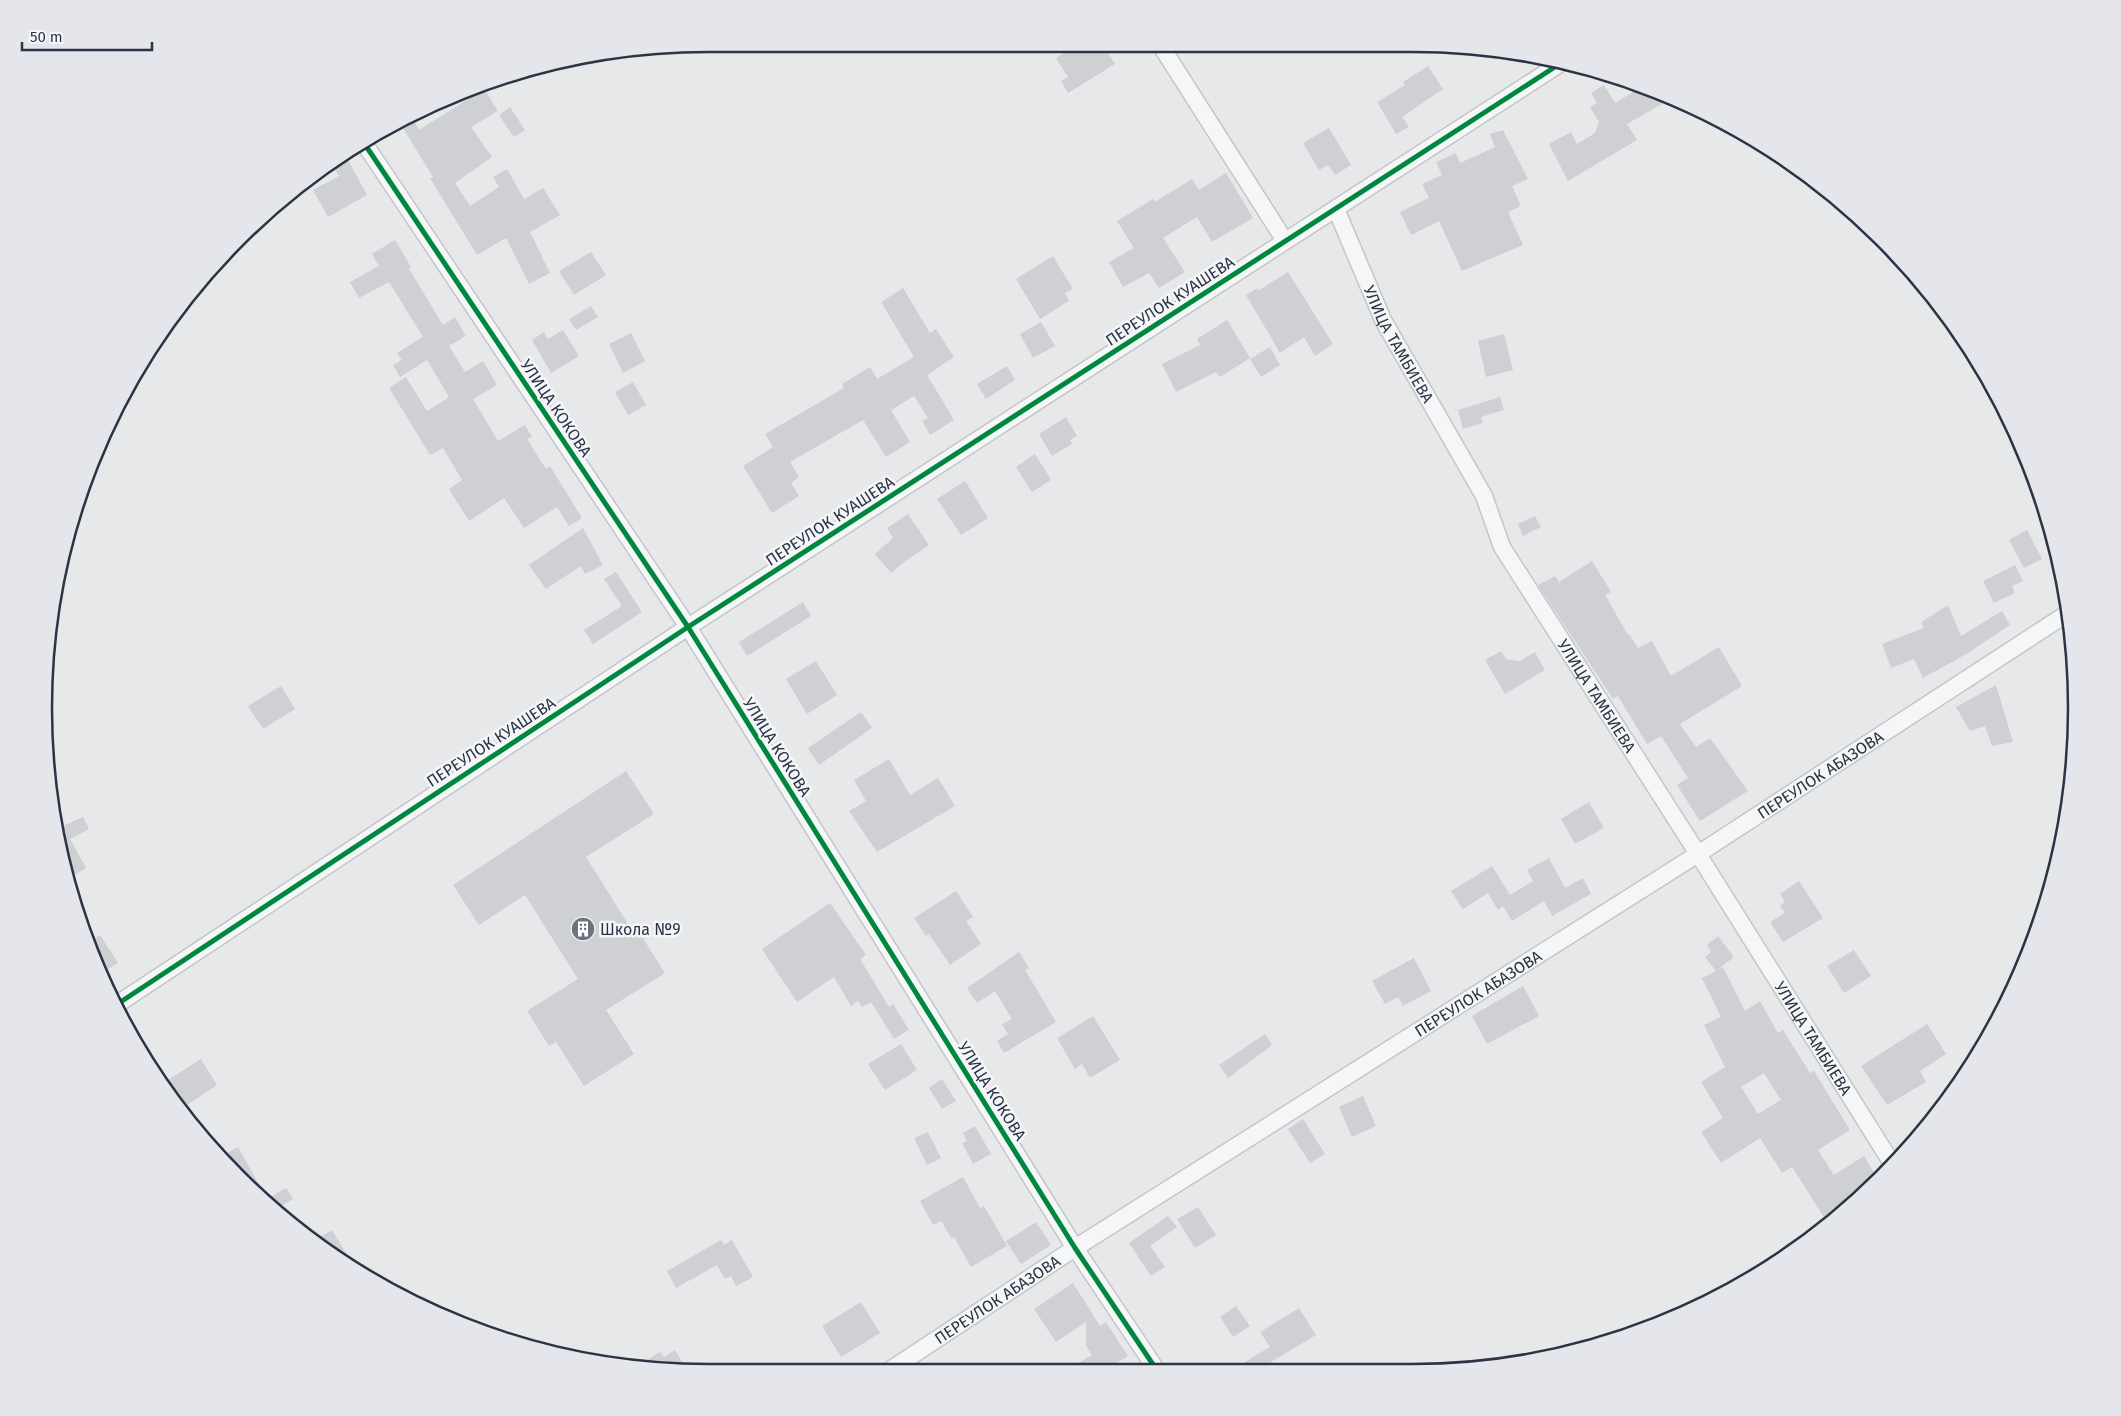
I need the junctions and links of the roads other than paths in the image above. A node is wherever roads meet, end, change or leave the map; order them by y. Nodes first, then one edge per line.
1 (1165, 52) edge
2 (1553, 68) edge
3 (367, 148) edge
4 (1336, 209) junction
5 (1285, 241) junction
6 (2062, 617) edge
7 (688, 627) junction
8 (1698, 854) junction
9 (122, 1001) edge
10 (1889, 1159) edge
11 (1075, 1248) junction
12 (899, 1364) edge
13 (1153, 1364) edge

1 - 5 street
2 - 4 street, ПЕРЕУЛОК КУАШЕВА
3 - 7 street, УЛИЦА КОКОВА
4 - 5 street, ПЕРЕУЛОК КУАШЕВА
4 - 8 street, УЛИЦА ТАМБИЕВА
5 - 7 street, ПЕРЕУЛОК КУАШЕВА
6 - 8 street, ПЕРЕУЛОК АБАЗОВА
7 - 9 street, ПЕРЕУЛОК КУАШЕВА
7 - 11 street, УЛИЦА КОКОВА
8 - 10 street, УЛИЦА ТАМБИЕВА
8 - 11 street, ПЕРЕУЛОК АБАЗОВА
11 - 12 street, ПЕРЕУЛОК АБАЗОВА
11 - 13 street, УЛИЦА КОКОВА

